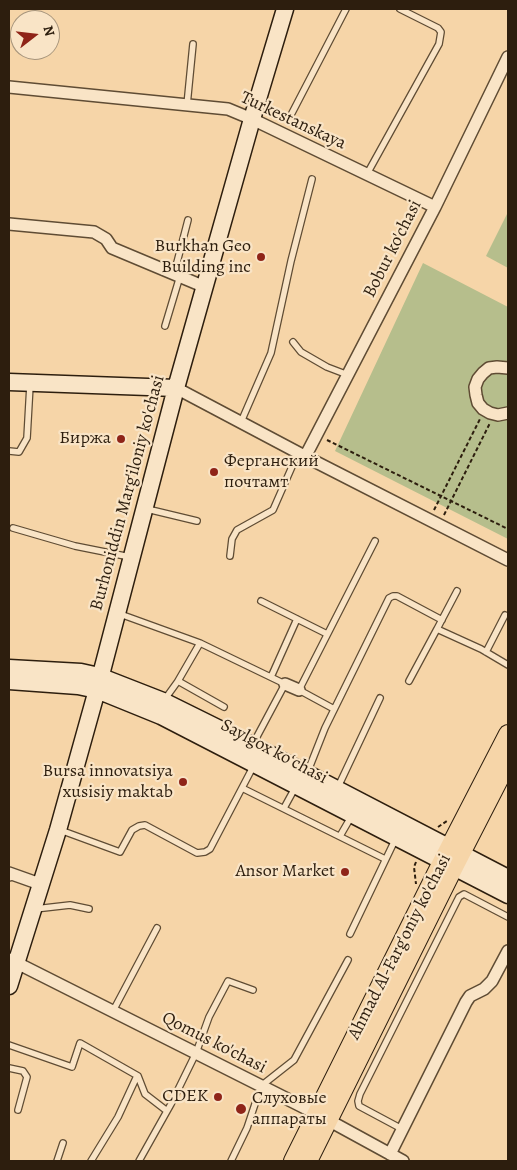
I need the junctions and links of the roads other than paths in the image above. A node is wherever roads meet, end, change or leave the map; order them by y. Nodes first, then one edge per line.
1 (285, 9) edge
2 (346, 9) edge
3 (400, 9) edge
4 (193, 44) dead end
5 (508, 56) edge
6 (9, 87) edge
7 (187, 105) junction
8 (292, 113) dead end
9 (252, 119) junction
10 (367, 174) junction
11 (312, 179) dead end
12 (435, 207) junction
13 (188, 220) dead end
14 (9, 224) edge
15 (177, 275) junction
16 (204, 287) junction
17 (165, 326) dead end
18 (293, 342) dead end
19 (508, 368) edge
20 (348, 375) junction
21 (9, 382) edge
22 (30, 383) junction
23 (176, 388) junction
24 (508, 413) edge
25 (241, 422) junction
26 (9, 451) edge
27 (302, 455) junction
28 (144, 508) junction
29 (197, 521) dead end
30 (13, 528) dead end
31 (375, 541) dead end
32 (230, 556) dead end
33 (132, 557) junction
34 (508, 560) edge
35 (456, 591) dead end
36 (261, 601) dead end
37 (116, 613) junction
38 (505, 615) dead end
39 (297, 619) junction
40 (442, 620) junction
41 (437, 629) junction
42 (327, 634) junction
43 (200, 642) junction
44 (486, 652) junction
45 (508, 665) edge
46 (9, 668) edge
47 (271, 677) junction
48 (9, 681) edge
49 (178, 681) junction
50 (409, 681) dead end
51 (98, 683) junction
52 (285, 684) junction
53 (299, 690) junction
54 (380, 698) dead end
55 (163, 701) junction
56 (224, 707) dead end
57 (334, 709) junction
58 (508, 734) edge
59 (252, 745) junction
60 (508, 762) edge
61 (255, 764) junction
62 (302, 780) junction
63 (242, 788) junction
64 (337, 789) junction
65 (284, 808) junction
66 (352, 815) junction
67 (58, 830) junction
68 (340, 836) junction
69 (396, 838) junction
70 (424, 843) junction
71 (452, 857) junction
72 (385, 859) junction
73 (10, 871) edge
74 (508, 878) edge
75 (40, 884) junction
76 (508, 895) edge
77 (89, 909) dead end
78 (32, 910) junction
79 (508, 917) edge
80 (157, 928) dead end
81 (350, 934) dead end
82 (508, 951) edge
83 (348, 960) dead end
84 (12, 961) edge
85 (9, 986) edge
86 (253, 990) dead end
87 (113, 1011) junction
88 (9, 1045) edge
89 (196, 1053) junction
90 (9, 1068) edge
91 (137, 1076) junction
92 (261, 1086) junction
93 (18, 1110) dead end
94 (167, 1111) junction
95 (323, 1117) junction
96 (402, 1129) junction
97 (63, 1143) dead end
98 (390, 1154) junction
99 (58, 1161) edge
100 (91, 1161) edge
101 (139, 1161) edge
102 (230, 1161) edge
103 (293, 1161) edge
104 (308, 1161) edge
105 (403, 1161) edge

1 - 9 street, Burhoniddin Marg'iloniy ko'chasi
2 - 8 lane
3 - 10 lane
4 - 7 lane
5 - 12 street, Bobur ko'chasi
6 - 7 street, Turkestanskaya
7 - 9 street, Turkestanskaya
9 - 10 street, Turkestanskaya
9 - 16 street, Burhoniddin Marg'iloniy ko'chasi
10 - 12 street, Turkestanskaya
11 - 25 lane
12 - 20 street, Bobur ko'chasi
13 - 15 lane
14 - 15 street
15 - 16 street
15 - 17 lane
16 - 23 street, Burhoniddin Marg'iloniy ko'chasi
18 - 20 lane
19 - 24 street
20 - 27 street, Bobur ko'chasi
21 - 22 street
22 - 23 street
22 - 26 lane
23 - 25 street
23 - 28 street, Burhoniddin Marg'iloniy ko'chasi
25 - 27 street
27 - 32 lane
27 - 34 street
28 - 29 lane
28 - 33 street, Burhoniddin Marg'iloniy ko'chasi
30 - 33 lane
31 - 42 lane
33 - 37 street, Burhoniddin Marg'iloniy ko'chasi
35 - 40 lane
36 - 39 lane
37 - 43 lane
37 - 51 street, Burhoniddin Marg'iloniy ko'chasi
38 - 44 lane
39 - 42 lane
39 - 47 lane
40 - 41 lane
40 - 57 lane
41 - 44 lane
41 - 50 lane
42 - 53 lane
43 - 47 lane
43 - 49 lane
44 - 45 lane
46 - 51 street, Saylgox koʻchasi
47 - 52 lane
48 - 51 street, Saylgox koʻchasi
49 - 55 lane
49 - 56 lane
51 - 55 street, Saylgox koʻchasi
51 - 61 street, Saylgox koʻchasi
51 - 67 street, Burhoniddin Marg'iloniy ko'chasi
52 - 53 street
52 - 59 lane
53 - 57 lane
54 - 64 lane
55 - 59 street, Saylgox koʻchasi
57 - 62 lane
58 - 71 main road, Ahmad Al-Farg'oniy ko'chasi
59 - 62 street, Saylgox koʻchasi
60 - 71 main road, Ahmad Al-Farg'oniy ko'chasi
61 - 62 street, Saylgox koʻchasi
61 - 63 lane
62 - 64 street, Saylgox koʻchasi
62 - 65 lane
62 - 66 street, Saylgox koʻchasi
63 - 65 lane
63 - 67 lane
64 - 70 street, Saylgox koʻchasi
65 - 68 lane
66 - 68 lane
66 - 69 street, Saylgox koʻchasi
67 - 75 street, Burhoniddin Marg'iloniy ko'chasi
68 - 72 lane
69 - 70 street, Saylgox koʻchasi
69 - 72 lane
70 - 71 street, Saylgox koʻchasi
71 - 74 street, Saylgox koʻchasi
71 - 76 street, Saylgox koʻchasi
71 - 95 main road, Ahmad Al-Farg'oniy ko'chasi
71 - 95 main road, Ahmad Al-Farg'oniy ko'chasi
72 - 81 lane
73 - 75 street
75 - 78 street, Burhoniddin Marg'iloniy ko'chasi
77 - 78 lane
78 - 84 street, Burhoniddin Marg'iloniy ko'chasi
79 - 96 lane
80 - 87 lane
82 - 96 street
83 - 92 lane
84 - 85 street, Burhoniddin Marg'iloniy ko'chasi
84 - 87 street, Qomus ko'chasi
86 - 89 lane
87 - 89 street, Qomus ko'chasi
88 - 91 lane
89 - 92 street, Qomus ko'chasi
89 - 94 lane
90 - 93 lane
91 - 94 lane
91 - 100 lane
92 - 95 street, Qomus ko'chasi
92 - 102 lane
94 - 101 lane
95 - 98 street, Qomus ko'chasi
95 - 103 main road, Ahmad Al-Farg'oniy ko'chasi
95 - 104 main road, Ahmad Al-Farg'oniy ko'chasi
96 - 98 street
97 - 99 lane
98 - 105 street, Qomus ko'chasi

